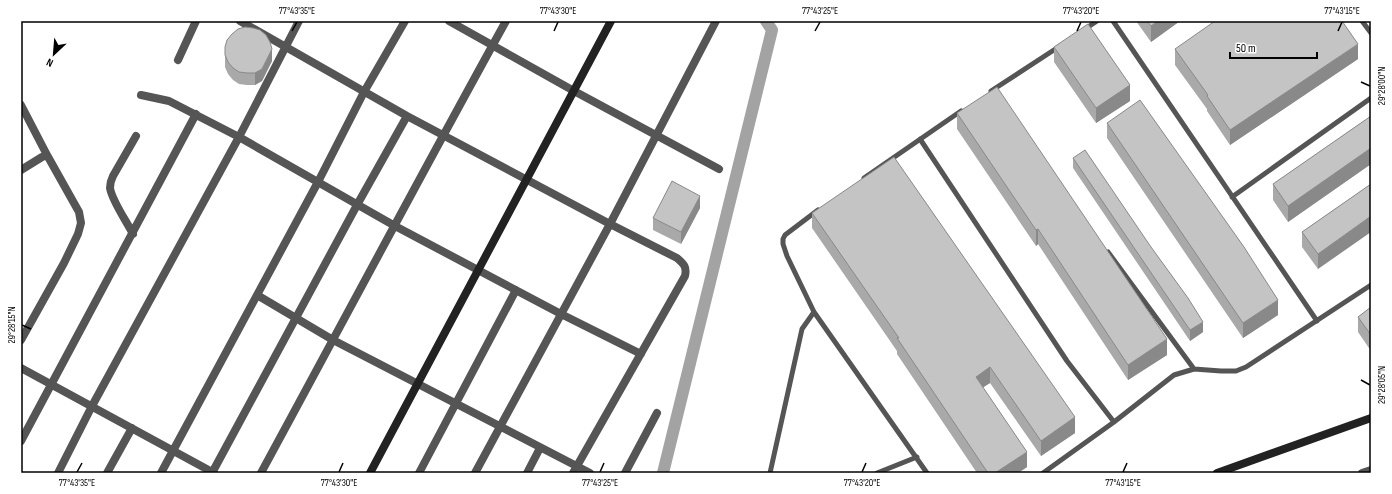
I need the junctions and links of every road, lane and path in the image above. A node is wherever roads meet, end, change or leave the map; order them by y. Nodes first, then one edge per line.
1 (196, 21) edge
2 (240, 21) edge
3 (299, 21) edge
4 (405, 21) edge
5 (449, 21) edge
6 (506, 21) edge
7 (611, 21) edge
8 (716, 21) edge
9 (1097, 21) edge
10 (1113, 21) edge
11 (1362, 21) edge
12 (1371, 32) edge
13 (1078, 34) edge
14 (1065, 42) edge
15 (493, 45) junction
16 (285, 48) junction
17 (178, 60) dead end
18 (996, 88) junction
19 (574, 91) junction
20 (364, 92) junction
21 (1000, 94) edge
22 (141, 95) dead end
23 (983, 96) edge
24 (1371, 98) edge
25 (21, 105) edge
26 (964, 109) edge
27 (196, 114) junction
28 (407, 116) junction
29 (443, 135) junction
30 (656, 135) junction
31 (136, 136) dead end
32 (240, 137) junction
33 (920, 139) junction
34 (47, 155) junction
35 (719, 169) dead end
36 (21, 170) edge
37 (527, 179) junction
38 (318, 182) junction
39 (856, 183) edge
40 (1232, 197) junction
41 (357, 205) junction
42 (824, 205) edge
43 (610, 224) junction
44 (395, 226) junction
45 (133, 234) junction
46 (1104, 246) edge
47 (478, 270) junction
48 (1371, 285) edge
49 (516, 290) junction
50 (257, 295) junction
51 (814, 312) junction
52 (561, 314) junction
53 (296, 318) junction
54 (1317, 321) junction
55 (21, 340) edge
56 (333, 340) junction
57 (641, 354) junction
58 (21, 368) edge
59 (1194, 369) junction
60 (418, 383) junction
61 (51, 385) junction
62 (456, 404) junction
63 (92, 406) junction
64 (657, 413) dead end
65 (1371, 418) edge
66 (1114, 422) junction
67 (500, 427) junction
68 (132, 428) junction
69 (21, 441) edge
70 (540, 448) junction
71 (172, 450) junction
72 (917, 457) junction
73 (575, 470) edge
74 (1371, 470) edge
75 (1222, 472) edge
76 (58, 473) edge
77 (107, 473) edge
78 (161, 473) edge
79 (213, 473) edge
80 (261, 473) edge
81 (370, 473) edge
82 (419, 473) edge
83 (475, 473) edge
84 (527, 473) edge
85 (590, 473) edge
86 (625, 473) edge
87 (770, 473) edge
88 (877, 473) edge
89 (927, 473) edge
90 (1044, 473) edge
91 (1362, 473) edge

1 - 17 street
2 - 16 street
3 - 16 street
4 - 20 street
5 - 15 street
6 - 15 street
7 - 19 main road
8 - 30 street
9 - 13 lane
10 - 40 lane
11 - 12 lane
14 - 18 lane
15 - 19 street
15 - 29 street
16 - 20 street
16 - 32 street
18 - 21 lane
18 - 23 lane
19 - 30 street
19 - 37 main road
20 - 28 street
20 - 38 street
22 - 27 street
24 - 40 lane
25 - 34 street
26 - 33 lane
27 - 32 street
27 - 45 street
28 - 29 street
28 - 41 street
29 - 37 street
29 - 44 street
30 - 35 street
30 - 43 street
31 - 45 street
32 - 38 street
32 - 63 street
33 - 39 lane
33 - 66 lane
34 - 36 street
34 - 55 street
37 - 43 street
37 - 47 main road
38 - 41 street
38 - 50 street
40 - 54 lane
41 - 44 street
41 - 53 street
42 - 51 lane
43 - 52 street
43 - 57 street
44 - 47 street
44 - 56 street
45 - 61 street
46 - 59 lane
47 - 49 street
47 - 60 main road
48 - 54 lane
49 - 52 street
49 - 62 street
50 - 53 street
50 - 71 street
51 - 72 lane
51 - 87 lane
52 - 57 street
52 - 67 street
53 - 56 street
53 - 79 street
54 - 59 lane
56 - 60 street
56 - 80 street
57 - 73 street
58 - 61 street
59 - 66 lane
60 - 62 street
60 - 81 main road
61 - 63 street
61 - 69 street
62 - 67 street
62 - 82 street
63 - 68 street
63 - 76 street
64 - 86 street
65 - 75 main road
66 - 90 lane
67 - 70 street
67 - 83 street
68 - 71 street
68 - 77 street
70 - 73 street
70 - 84 street
71 - 78 street
71 - 79 street
72 - 88 lane
72 - 89 lane
73 - 85 street
74 - 91 street

